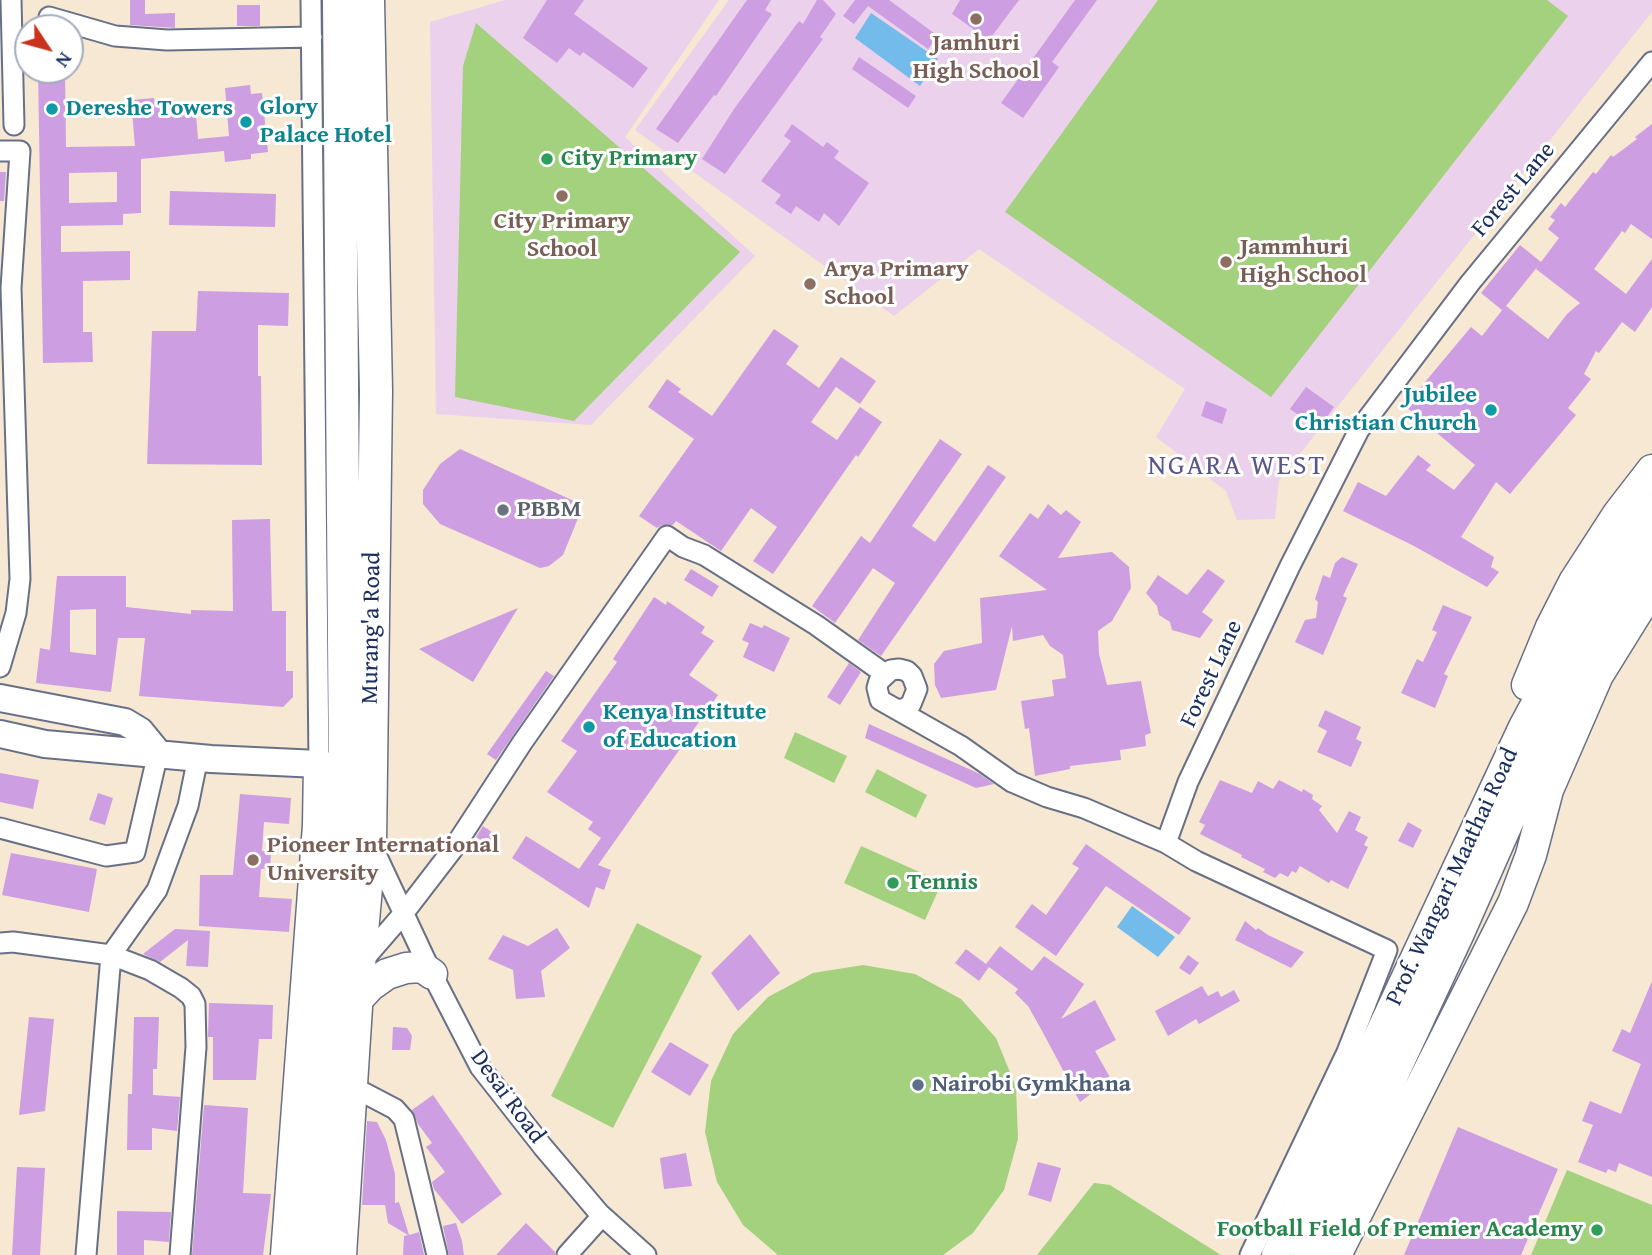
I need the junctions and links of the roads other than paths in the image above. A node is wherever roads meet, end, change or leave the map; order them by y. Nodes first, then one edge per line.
1 (11, 0) edge
2 (311, 0) edge
3 (339, 0) edge
4 (368, 0) edge
5 (84, 27) edge
6 (312, 37) junction
7 (1652, 62) edge
8 (14, 125) dead end
9 (0, 151) edge
10 (8, 469) edge
11 (1652, 470) edge
12 (1652, 510) edge
13 (1652, 548) edge
14 (1652, 588) edge
15 (1603, 603) junction
16 (0, 667) edge
17 (885, 674) junction
18 (0, 698) edge
19 (898, 710) junction
20 (1524, 727) junction
21 (0, 734) edge
22 (158, 753) junction
23 (198, 757) junction
24 (319, 764) junction
25 (1538, 785) junction
26 (0, 828) edge
27 (370, 843) junction
28 (1166, 843) junction
29 (403, 914) junction
30 (0, 943) edge
31 (111, 956) junction
32 (359, 965) junction
33 (432, 974) junction
34 (357, 1000) junction
35 (351, 1086) junction
36 (602, 1216) junction
37 (86, 1255) edge
38 (180, 1255) edge
39 (286, 1255) edge
40 (313, 1255) edge
41 (340, 1255) edge
42 (437, 1255) edge
43 (567, 1255) edge
44 (646, 1255) edge
45 (1250, 1255) edge
46 (1277, 1255) edge
47 (1309, 1255) edge
48 (1336, 1255) edge

1 - 8 street
2 - 6 street
3 - 40 highway, Murang'a Road
4 - 27 highway, Murang'a Road
5 - 6 street
6 - 24 street
7 - 28 street, Forest Lane
9 - 10 street
10 - 16 street
11 - 20 main road
12 - 15 main road, Prof. Wangari Maathai Road
13 - 15 main road, Prof. Wangari Maathai Road
14 - 25 main road
15 - 20 main road, Prof. Wangari Maathai Road
15 - 25 main road, Prof. Wangari Maathai Road
17 - 19 street
17 - 19 street
17 - 29 street
18 - 22 main road
19 - 28 street
20 - 46 main road, Prof. Wangari Maathai Road
21 - 22 main road
22 - 23 main road
22 - 26 street
23 - 24 main road
23 - 31 street
24 - 39 main road
25 - 47 main road, Prof. Wangari Maathai Road
25 - 48 main road
27 - 29 street, Desai Road
27 - 32 highway, Murang'a Road
28 - 45 street
29 - 32 street
29 - 33 street, Desai Road
30 - 31 street
31 - 37 street
31 - 38 street
32 - 34 highway, Murang'a Road
33 - 34 main road
33 - 36 street, Desai Road
34 - 35 highway, Murang'a Road
35 - 41 highway, Murang'a Road
35 - 42 street
36 - 43 street
36 - 44 street, Desai Road

